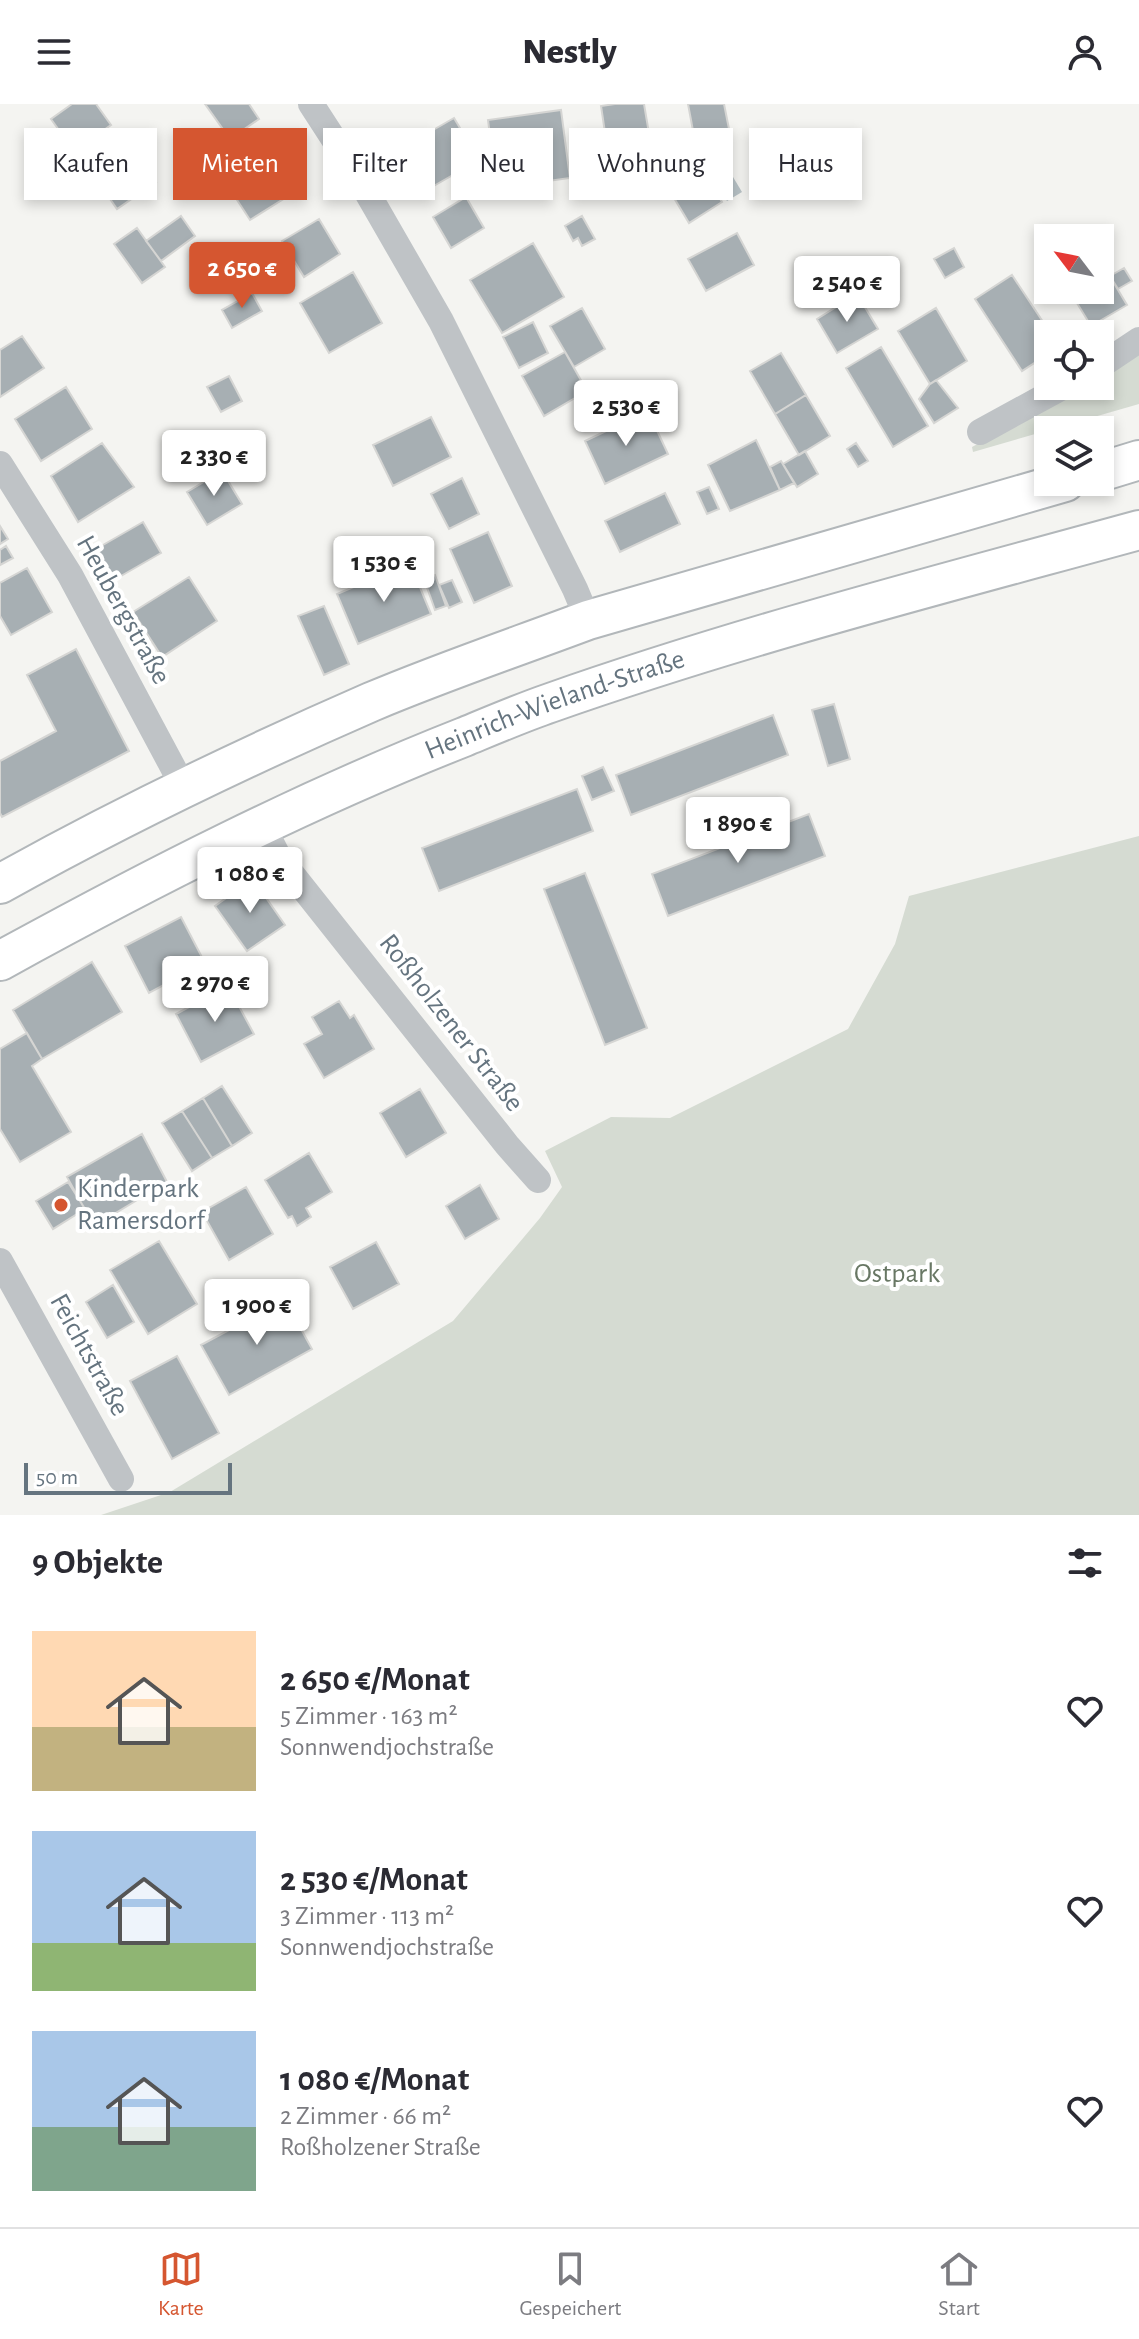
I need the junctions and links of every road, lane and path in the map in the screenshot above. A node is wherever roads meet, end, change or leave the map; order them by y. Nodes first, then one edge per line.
1 (311, 104) edge
2 (1139, 340) edge
3 (1114, 357) edge
4 (1038, 400) edge
5 (980, 432) dead end
6 (1139, 460) edge
7 (0, 464) edge
8 (1114, 468) edge
9 (1034, 491) edge
10 (1139, 530) edge
11 (588, 620) junction
12 (184, 788) junction
13 (262, 825) junction
14 (0, 884) edge
15 (0, 961) edge
16 (538, 1180) dead end
17 (0, 1261) edge
18 (121, 1479) dead end

1 - 11 street
2 - 3 street
4 - 5 street
6 - 8 main road
7 - 12 street, Heubergstraße
9 - 11 main road
10 - 13 main road, Heinrich-Wieland-Straße
11 - 12 main road
12 - 14 main road
13 - 15 main road, Heinrich-Wieland-Straße
13 - 16 street, Roßholzener Straße
17 - 18 street, Feichtstraße

